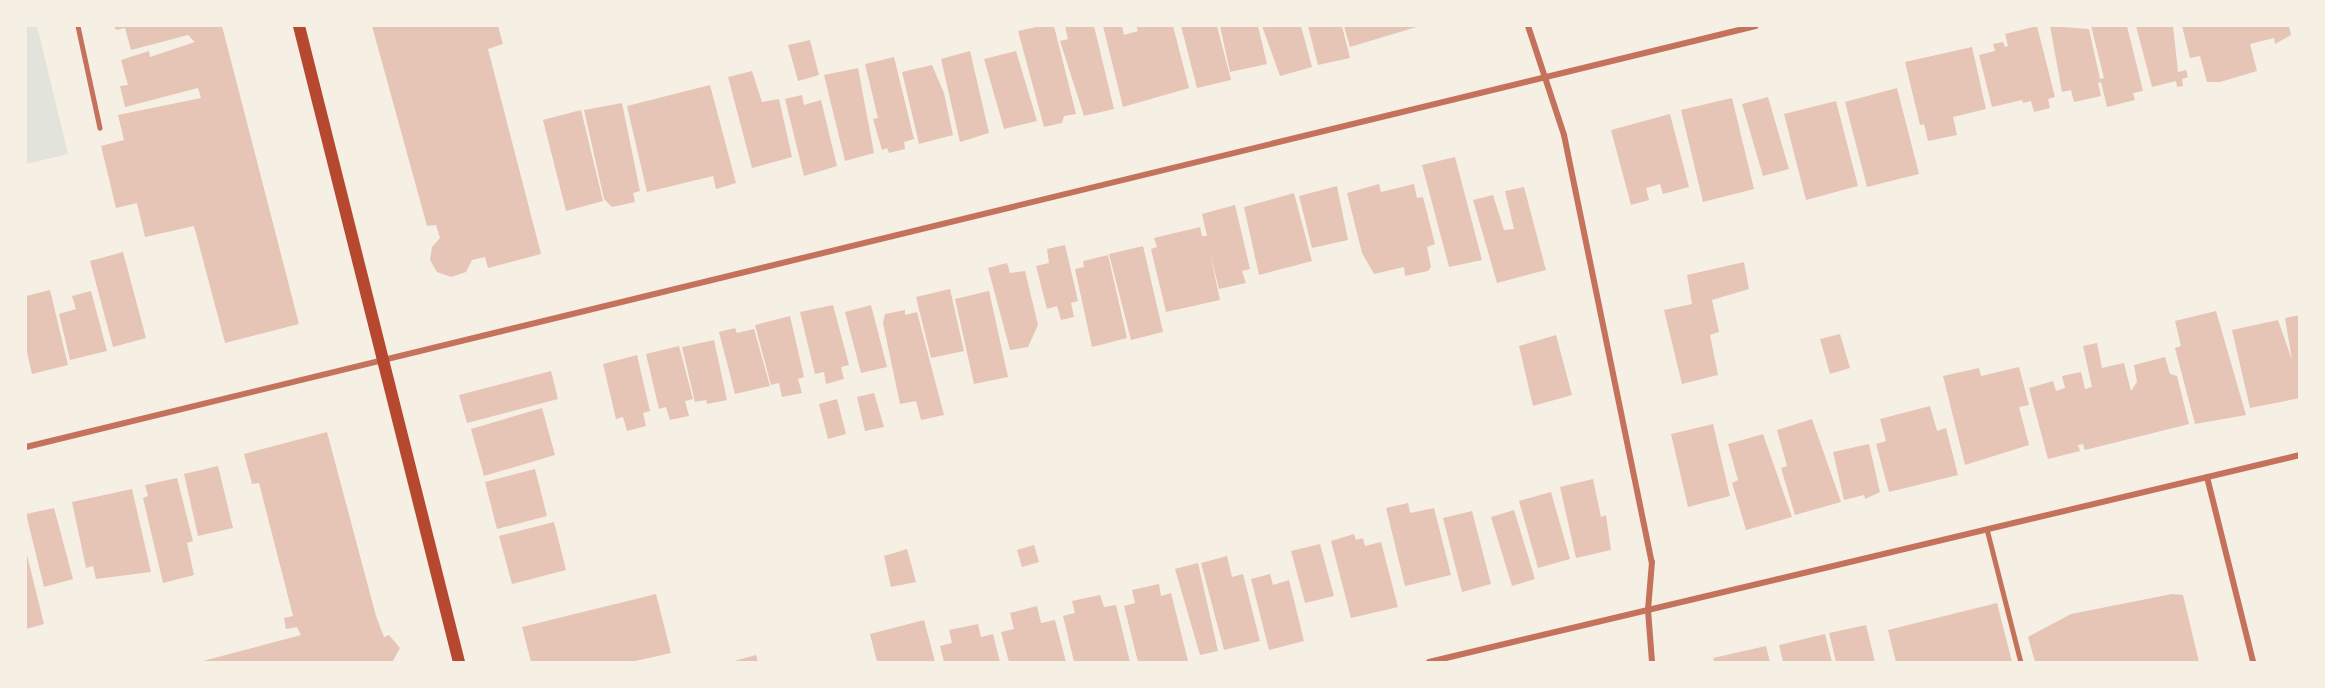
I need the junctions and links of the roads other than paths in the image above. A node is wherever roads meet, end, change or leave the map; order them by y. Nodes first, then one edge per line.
1 (78, 26) edge
2 (299, 26) edge
3 (1528, 26) edge
4 (1756, 26) edge
5 (1544, 77) junction
6 (100, 128) dead end
7 (383, 359) junction
8 (26, 447) edge
9 (2300, 455) edge
10 (2207, 477) junction
11 (1986, 528) junction
12 (1648, 610) junction
13 (459, 663) edge
14 (1429, 663) edge
15 (1652, 663) edge
16 (2021, 663) edge
17 (2253, 663) edge

1 - 6 lane
2 - 7 main road
3 - 5 street
4 - 5 street
5 - 7 street
5 - 12 street
7 - 8 street
7 - 13 main road
9 - 10 street
10 - 11 street
10 - 17 street
11 - 12 street
11 - 16 lane
12 - 14 street
12 - 15 street

